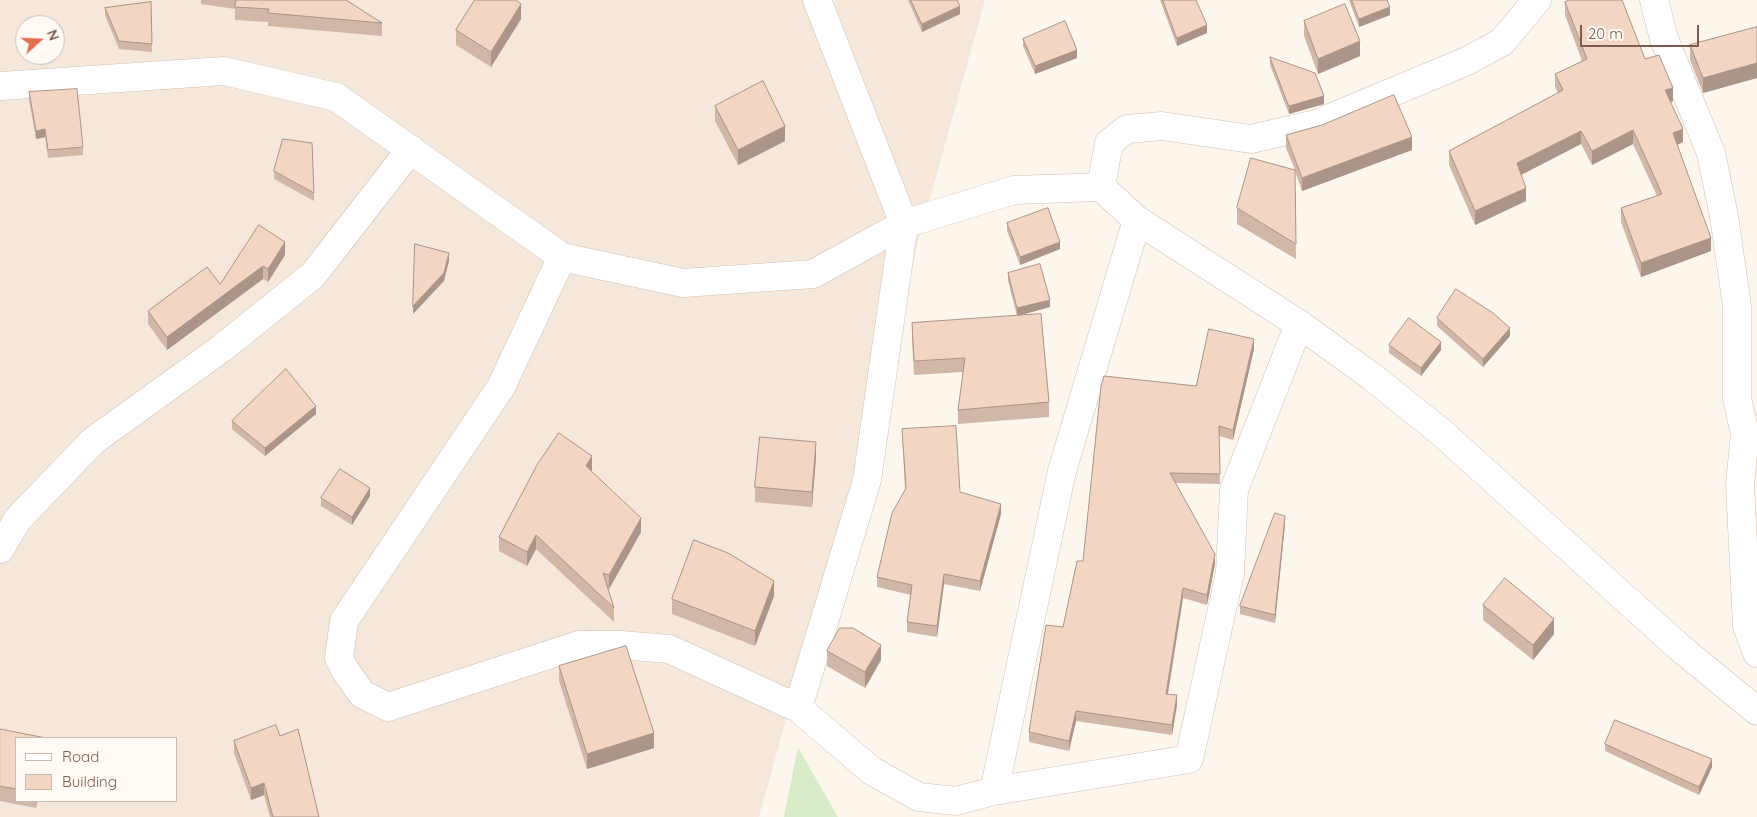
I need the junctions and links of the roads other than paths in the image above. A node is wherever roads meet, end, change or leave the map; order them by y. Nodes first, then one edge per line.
1 (817, 0) edge
2 (1537, 0) edge
3 (1654, 0) edge
4 (0, 86) edge
5 (411, 149) junction
6 (1101, 187) junction
7 (1137, 220) junction
8 (904, 224) junction
9 (562, 257) junction
10 (1299, 324) junction
11 (0, 549) edge
12 (1757, 653) edge
13 (798, 708) junction
14 (1757, 711) edge
15 (994, 792) junction

1 - 8 street
2 - 6 street
3 - 12 street
4 - 5 street
5 - 9 street
5 - 11 street
6 - 7 street
6 - 8 street
7 - 10 street
7 - 15 street
8 - 9 street
8 - 13 street
9 - 13 street
10 - 14 street
10 - 15 street
13 - 15 street

